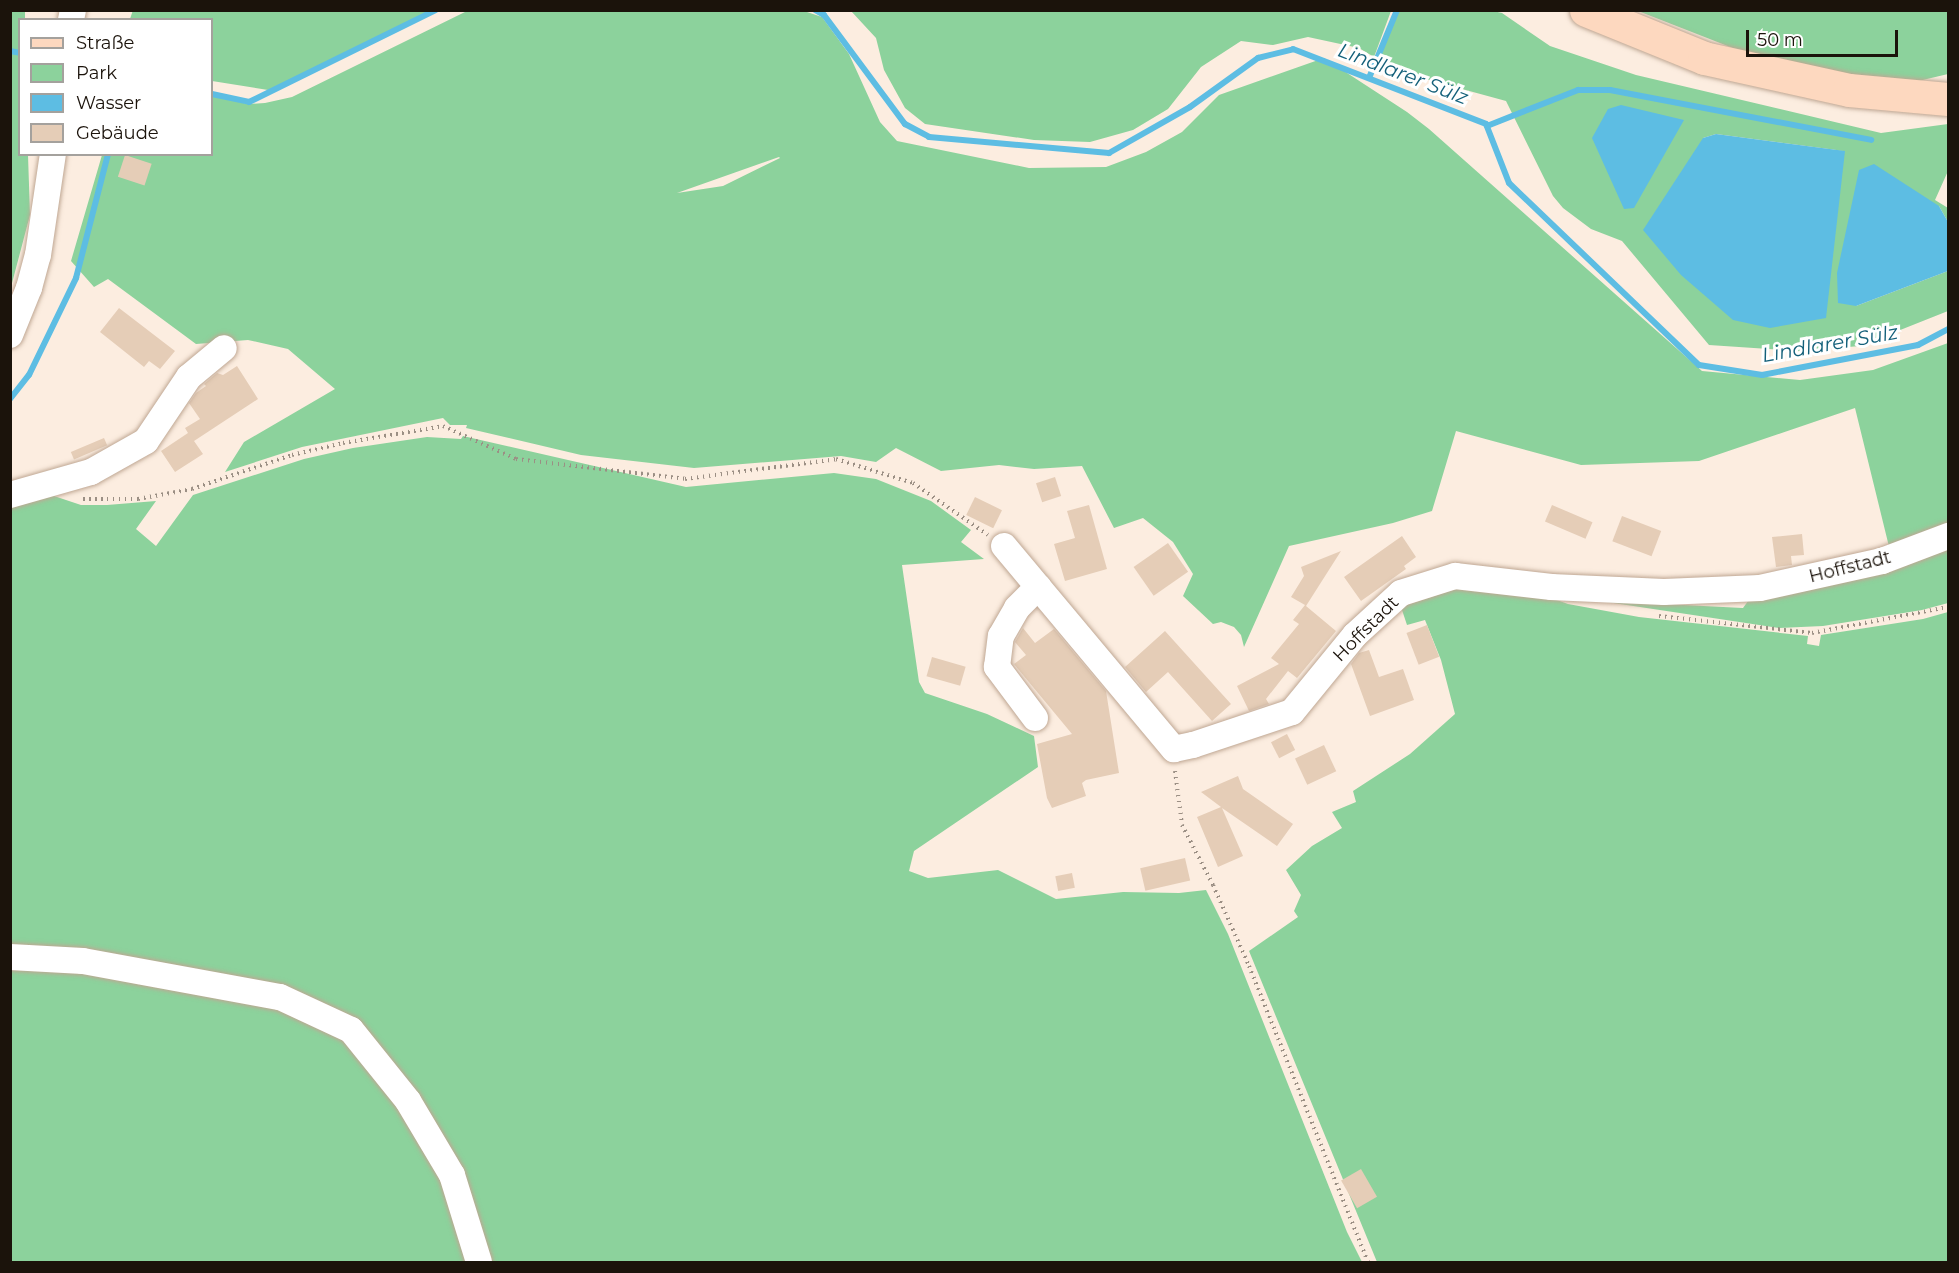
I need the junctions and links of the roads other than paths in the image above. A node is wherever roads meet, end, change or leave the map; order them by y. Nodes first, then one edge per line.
1 (1586, 10) edge
2 (1948, 99) edge
3 (53, 156) edge
4 (20, 284) edge
5 (10, 335) edge
6 (224, 348) dead end
7 (10, 495) edge
8 (1948, 536) edge
9 (1004, 546) road end
10 (1038, 587) junction
11 (1035, 718) dead end
12 (10, 957) edge
13 (479, 1263) edge

1 - 2 main road
3 - 4 street
4 - 5 street
6 - 7 street
8 - 10 street, Hoffstadt
9 - 10 street
10 - 11 street
12 - 13 street

